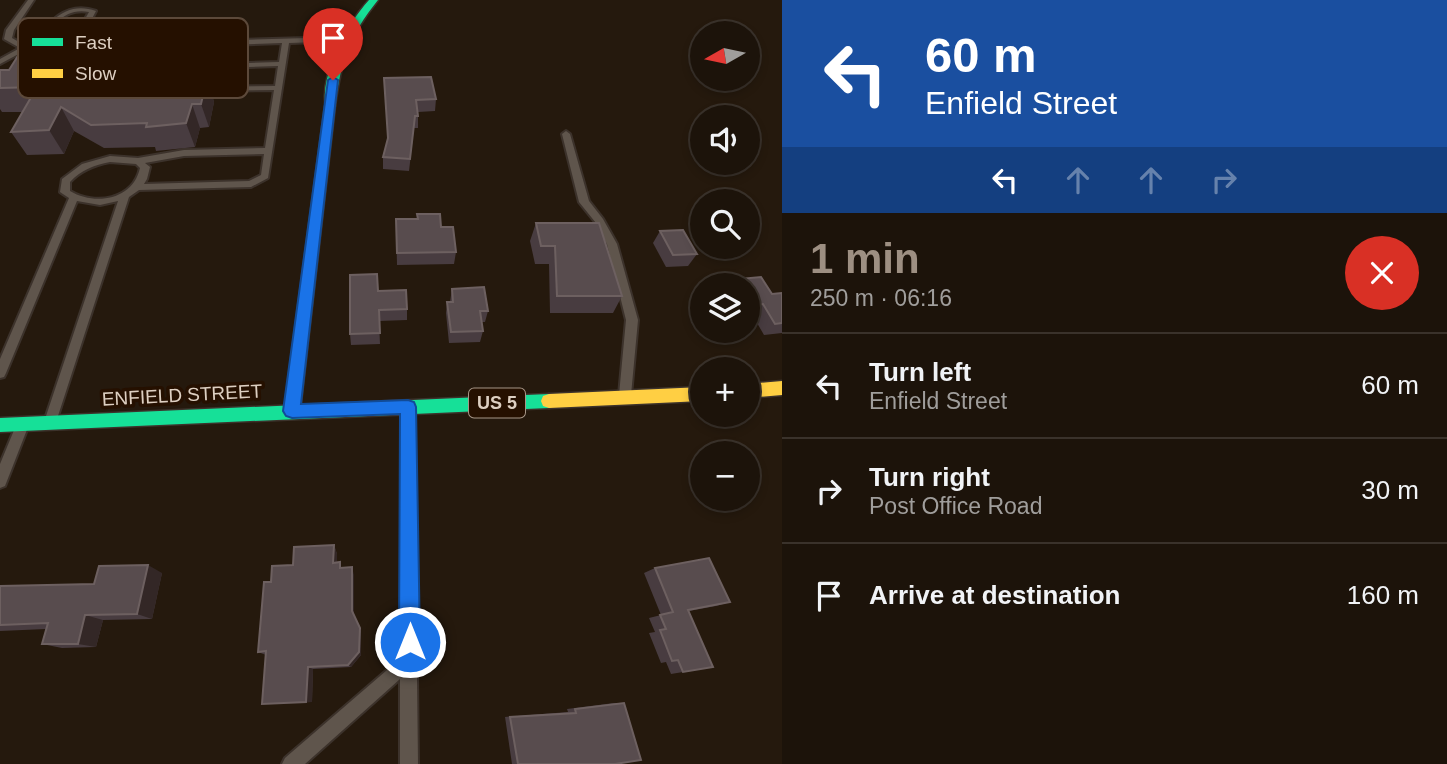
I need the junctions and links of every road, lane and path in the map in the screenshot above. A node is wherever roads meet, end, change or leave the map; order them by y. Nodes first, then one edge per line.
1 (31, 0) edge
2 (374, 0) edge
3 (18, 18) edge
4 (53, 18) edge
5 (89, 18) edge
6 (18, 19) edge
7 (344, 40) junction
8 (286, 41) junction
9 (248, 42) edge
10 (18, 44) edge
11 (18, 52) edge
12 (0, 62) edge
13 (282, 64) junction
14 (248, 65) edge
15 (248, 88) edge
16 (279, 88) junction
17 (566, 134) dead end
18 (269, 151) junction
19 (138, 161) junction
20 (139, 187) junction
21 (125, 196) junction
22 (74, 199) junction
23 (0, 373) edge
24 (782, 388) edge
25 (760, 390) edge
26 (690, 395) edge
27 (624, 399) junction
28 (408, 407) junction
29 (292, 411) junction
30 (50, 423) junction
31 (23, 424) junction
32 (0, 425) edge
33 (0, 481) edge
34 (410, 661) junction
35 (291, 764) edge
36 (409, 764) edge

1 - 3 lane
2 - 7 street
4 - 5 lane
6 - 10 lane
7 - 8 lane
7 - 29 street
8 - 9 lane
8 - 13 lane
11 - 12 lane
13 - 14 lane
13 - 16 lane
15 - 16 lane
16 - 18 lane
17 - 27 lane
18 - 19 lane
18 - 20 lane
19 - 20 lane
19 - 22 lane
20 - 21 lane
21 - 22 lane
21 - 30 lane
22 - 23 lane
24 - 25 street
26 - 27 street, ENFIELD STREET / US 5
27 - 28 street, ENFIELD STREET / US 5
28 - 29 street, ENFIELD STREET / US 5
28 - 34 lane
29 - 30 street, ENFIELD STREET / US 5
30 - 31 street, ENFIELD STREET / US 5
31 - 32 street, ENFIELD STREET / US 5
31 - 33 lane
34 - 35 lane
34 - 36 lane

